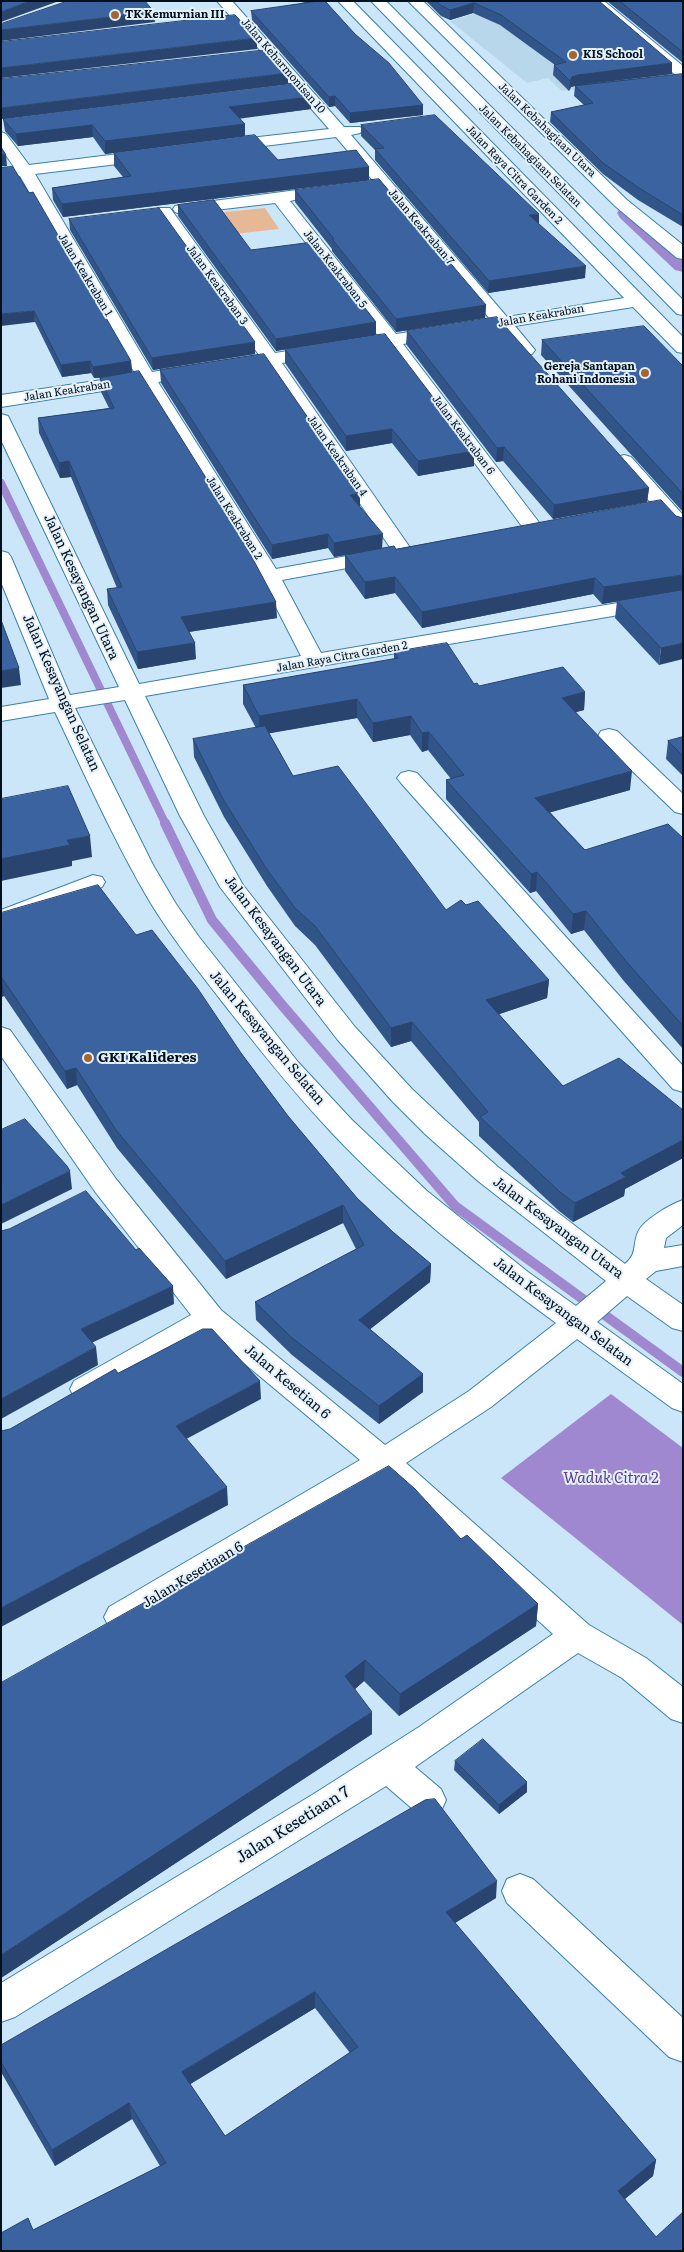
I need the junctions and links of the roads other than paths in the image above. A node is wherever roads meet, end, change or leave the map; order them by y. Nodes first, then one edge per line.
1 (224, 1) edge
2 (345, 1) edge
3 (595, 1) edge
4 (417, 5) edge
5 (387, 6) edge
6 (240, 18) junction
7 (221, 20) edge
8 (272, 53) junction
9 (252, 55) edge
10 (683, 74) edge
11 (683, 79) edge
12 (664, 81) edge
13 (303, 88) junction
14 (284, 90) edge
15 (458, 117) junction
16 (438, 119) edge
17 (539, 125) junction
18 (369, 128) edge
19 (506, 129) junction
20 (340, 132) junction
21 (1, 137) edge
22 (212, 147) edge
23 (162, 154) edge
24 (25, 170) junction
25 (1, 173) edge
26 (384, 184) junction
27 (365, 187) edge
28 (317, 192) edge
29 (279, 197) junction
30 (620, 203) junction
31 (585, 207) junction
32 (164, 211) junction
33 (144, 213) edge
34 (75, 222) edge
35 (55, 224) junction
36 (683, 254) edge
37 (637, 301) junction
38 (683, 310) edge
39 (502, 322) junction
40 (391, 341) junction
41 (683, 348) edge
42 (270, 360) junction
43 (536, 362) edge
44 (147, 379) junction
45 (1, 402) edge
46 (1, 420) edge
47 (614, 449) edge
48 (683, 528) edge
49 (534, 529) edge
50 (1, 557) edge
51 (270, 576) junction
52 (683, 598) edge
53 (314, 661) junction
54 (127, 694) junction
55 (65, 704) junction
56 (1, 714) edge
57 (609, 736) dead end
58 (409, 778) dead end
59 (683, 808) edge
60 (94, 882) dead end
61 (1, 919) edge
62 (1, 1036) edge
63 (12, 1073) edge
64 (683, 1083) edge
65 (106, 1186) junction
66 (80, 1199) edge
67 (683, 1210) edge
68 (683, 1255) edge
69 (631, 1276) junction
70 (210, 1318) junction
71 (581, 1319) junction
72 (683, 1320) edge
73 (683, 1400) edge
74 (62, 1401) edge
75 (384, 1462) junction
76 (95, 1632) edge
77 (577, 1635) junction
78 (683, 1708) edge
79 (388, 1765) junction
80 (428, 1800) edge
81 (520, 1891) dead end
82 (1, 2004) edge
83 (683, 2044) edge

1 - 6 street, Jalan Keharmonisan 10
2 - 15 street, Jalan Raya Citra Garden 2
3 - 10 street
4 - 5 street
4 - 17 street, Jalan Kebahagiaan Utara
5 - 19 street, Jalan Kebahagiaan Selatan
6 - 7 street
6 - 8 street, Jalan Keharmonisan 10
8 - 9 street
8 - 13 street, Jalan Keharmonisan 10
11 - 12 street
13 - 14 street
13 - 20 street, Jalan Keharmonisan 10
15 - 16 street
15 - 37 street, Jalan Raya Citra Garden 2
17 - 19 street
17 - 30 street, Jalan Kebahagiaan Utara
18 - 20 street
19 - 31 street, Jalan Kebahagiaan Selatan
20 - 22 street
20 - 26 street, Jalan Keakraban 7
21 - 24 street, Jalan Keakraban 1
23 - 24 street
24 - 25 street
24 - 35 street, Jalan Keakraban 1
26 - 27 street
26 - 39 street, Jalan Keakraban 7
28 - 29 street
29 - 32 street
29 - 40 street, Jalan Keakraban 5
30 - 31 street
30 - 36 street, Jalan Kebahagiaan Utara
31 - 38 street, Jalan Kebahagiaan Selatan
32 - 33 street
32 - 42 street, Jalan Keakraban 3
34 - 35 street
35 - 44 street, Jalan Keakraban 1
37 - 39 street, Jalan Keakraban
37 - 41 street, Jalan Raya Citra Garden 2
39 - 40 street, Jalan Keakraban
39 - 43 street, Jalan Keakraban 7
40 - 42 street, Jalan Keakraban
40 - 49 street, Jalan Keakraban 6
42 - 44 street, Jalan Keakraban
42 - 51 street, Jalan Keakraban 4
44 - 45 street, Jalan Keakraban
44 - 51 street, Jalan Keakraban 2
46 - 54 street, Jalan Kesayangan Utara
47 - 48 street
50 - 55 street, Jalan Kesayangan Selatan
51 - 53 street, Jalan Keakraban 2
52 - 53 street, Jalan Raya Citra Garden 2
53 - 54 street, Jalan Raya Citra Garden 2
54 - 55 street, Jalan Raya Citra Garden 2
54 - 69 street, Jalan Kesayangan Utara
55 - 56 street, Jalan Raya Citra Garden 2
55 - 71 street, Jalan Kesayangan Selatan
57 - 59 street
58 - 64 street
60 - 61 street
62 - 63 street, Jalan Kesetian 6
63 - 65 street, Jalan Kesetian 6
65 - 66 street
65 - 70 street, Jalan Kesetian 6
67 - 69 street
68 - 69 street
69 - 71 street, Jalan Kesetiaan 6
69 - 72 street, Jalan Kesayangan Utara
70 - 74 street
70 - 75 street, Jalan Kesetian 6
71 - 73 street, Jalan Kesayangan Selatan
71 - 75 street, Jalan Kesetiaan 6
75 - 76 street, Jalan Kesetiaan 6
75 - 77 street, Jalan Kesetian 6
77 - 78 street, Jalan Kesetian 6
77 - 79 street, Jalan Kesetiaan 7
79 - 80 street
79 - 82 street, Jalan Kesetiaan 7
81 - 83 street

